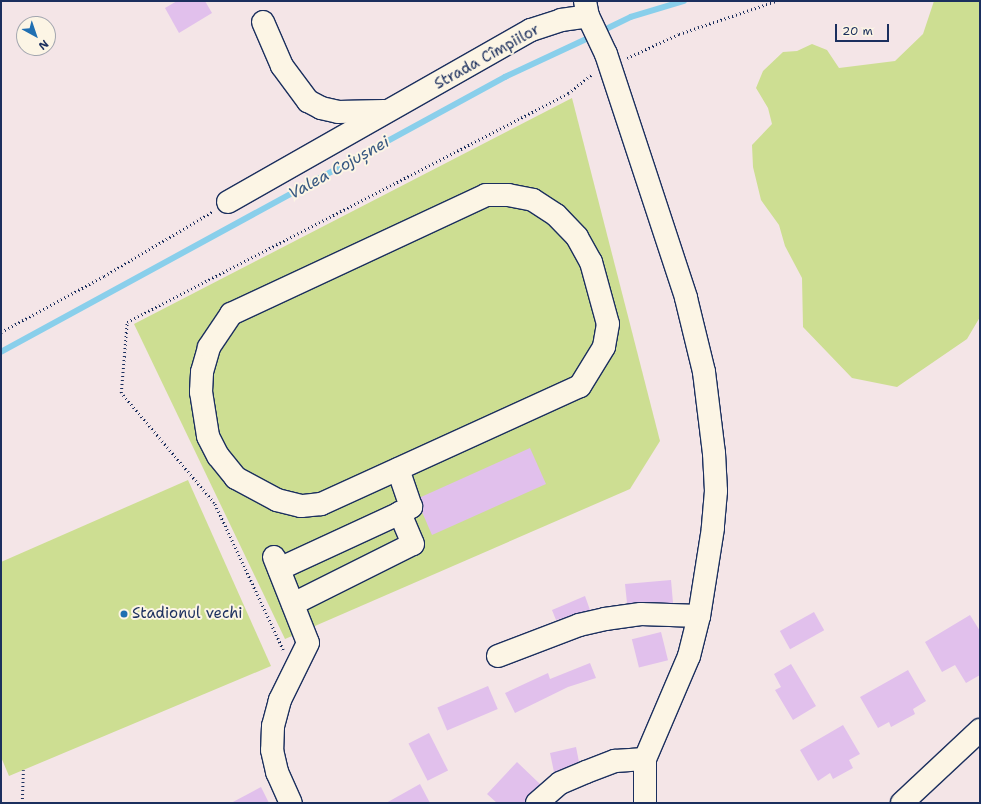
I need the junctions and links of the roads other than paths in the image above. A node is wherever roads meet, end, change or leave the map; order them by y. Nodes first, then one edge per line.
1 (586, 9) edge
2 (262, 22) dead end
3 (390, 111) junction
4 (228, 202) road end
5 (398, 469) junction
6 (400, 513) junction
7 (293, 604) junction
8 (699, 616) junction
9 (498, 656) dead end
10 (980, 730) edge
11 (645, 759) junction
12 (292, 803) edge
13 (537, 803) edge
14 (645, 803) edge
15 (902, 803) edge

1 - 3 street, Strada Cîmpiilor
1 - 8 street
2 - 3 street, Strada Cîmpiilor
3 - 4 street, Strada Cîmpiilor
5 - 5 street
5 - 6 street
6 - 7 street
6 - 7 street
7 - 12 street
8 - 9 street
8 - 11 street
10 - 15 street
11 - 13 street
11 - 14 street

